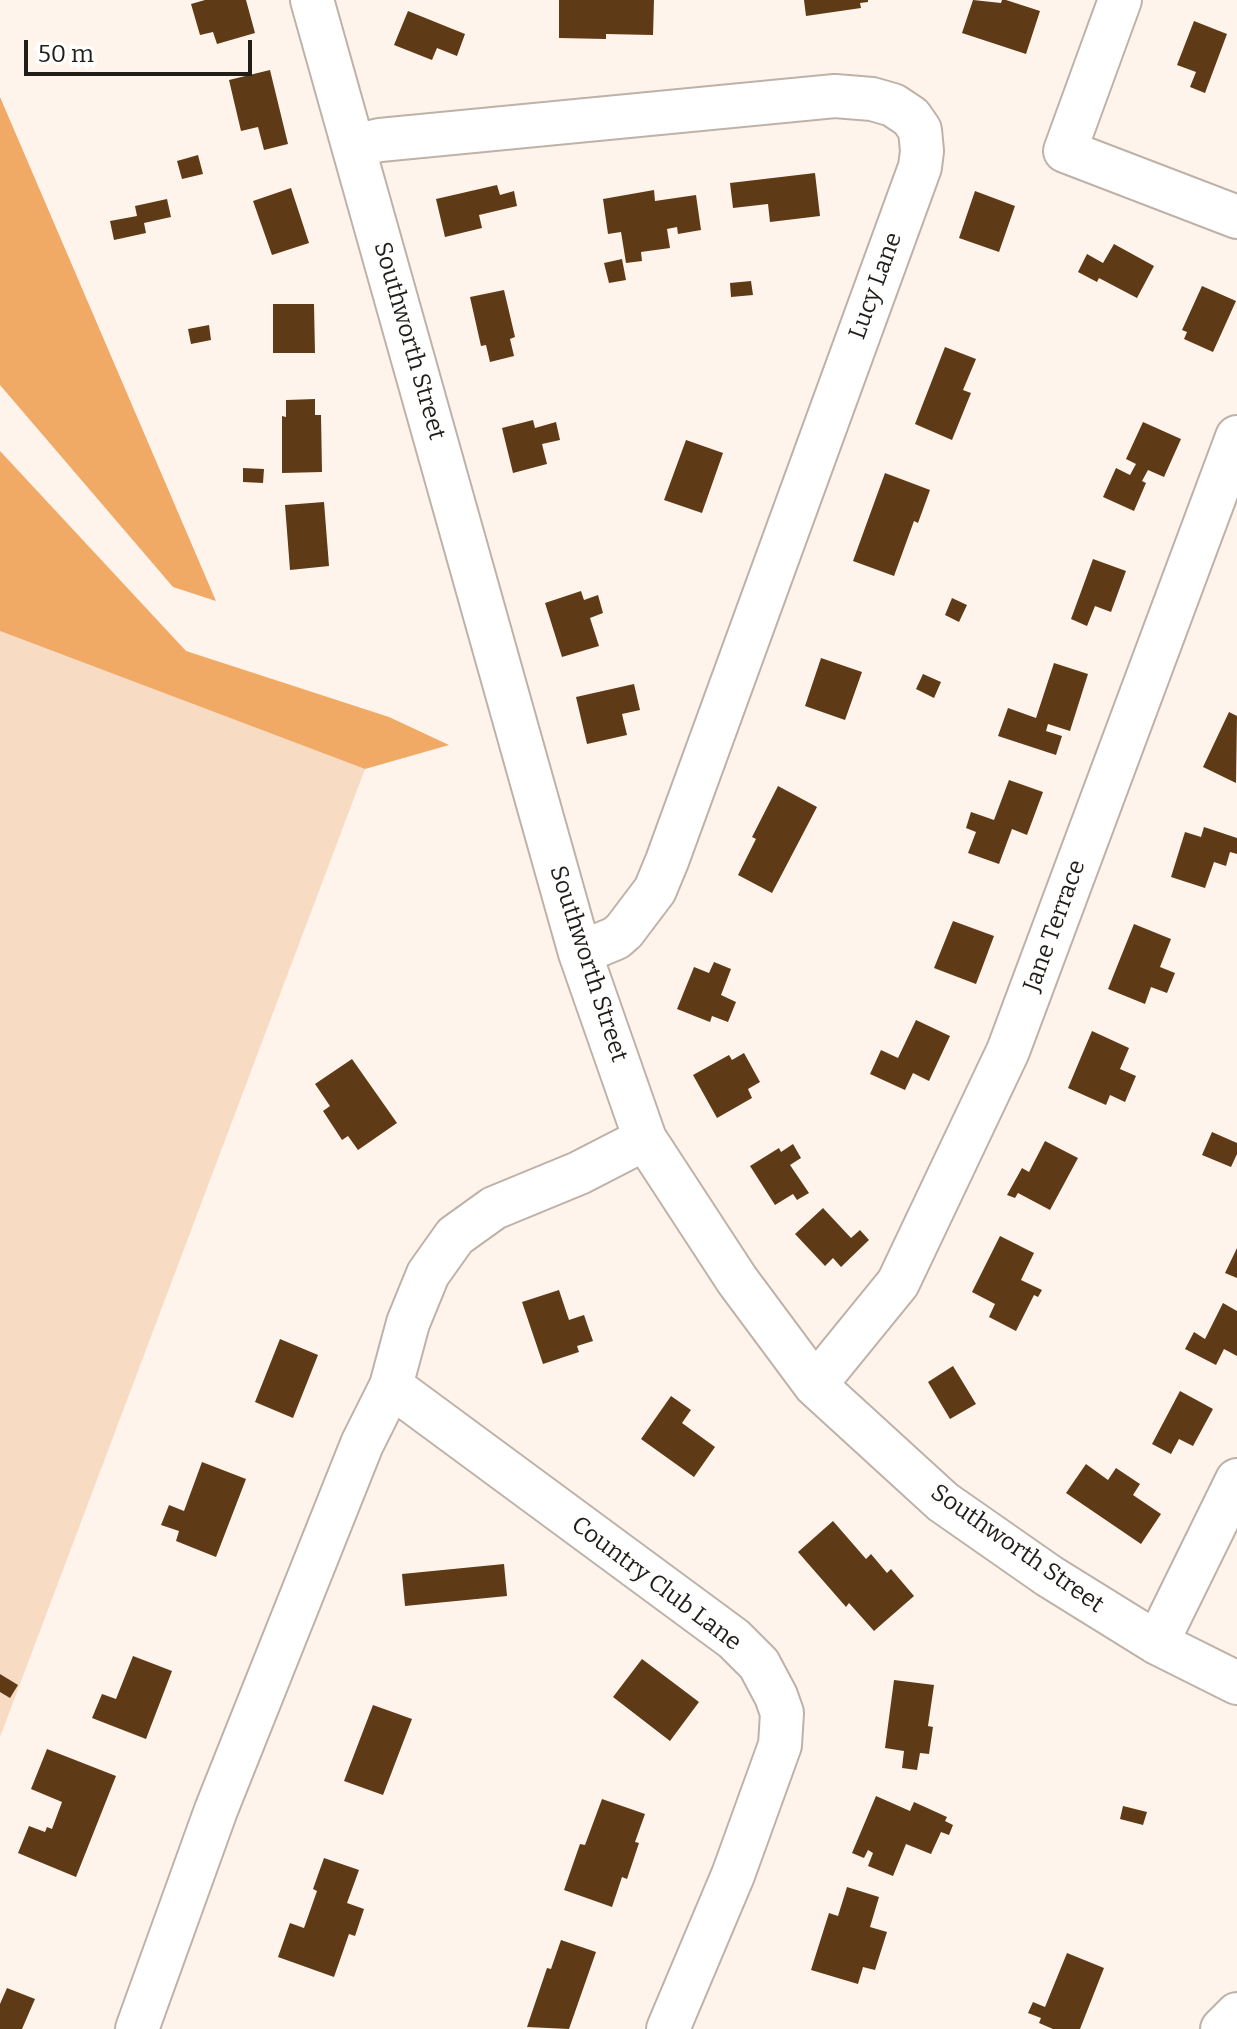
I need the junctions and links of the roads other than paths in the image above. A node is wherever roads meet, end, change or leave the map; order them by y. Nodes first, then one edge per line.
1 (312, 0) edge
2 (1120, 0) edge
3 (354, 146) junction
4 (1237, 217) edge
5 (1237, 437) edge
6 (580, 953) junction
7 (645, 1139) junction
8 (815, 1385) junction
9 (391, 1386) junction
10 (1237, 1480) edge
11 (1157, 1643) junction
12 (1237, 1683) edge
13 (1237, 2014) edge
14 (137, 2029) edge
15 (668, 2029) edge
16 (1222, 2029) edge

1 - 3 street, Southworth Street
2 - 4 street
3 - 6 street, Southworth Street
3 - 6 street, Lucy Lane
5 - 8 street, Jane Terrace
6 - 7 street, Southworth Street
7 - 8 street, Southworth Street
7 - 9 street
8 - 11 street, Southworth Street
9 - 14 street
9 - 15 street, Country Club Lane
10 - 11 street
11 - 12 street, Southworth Street
13 - 16 street

